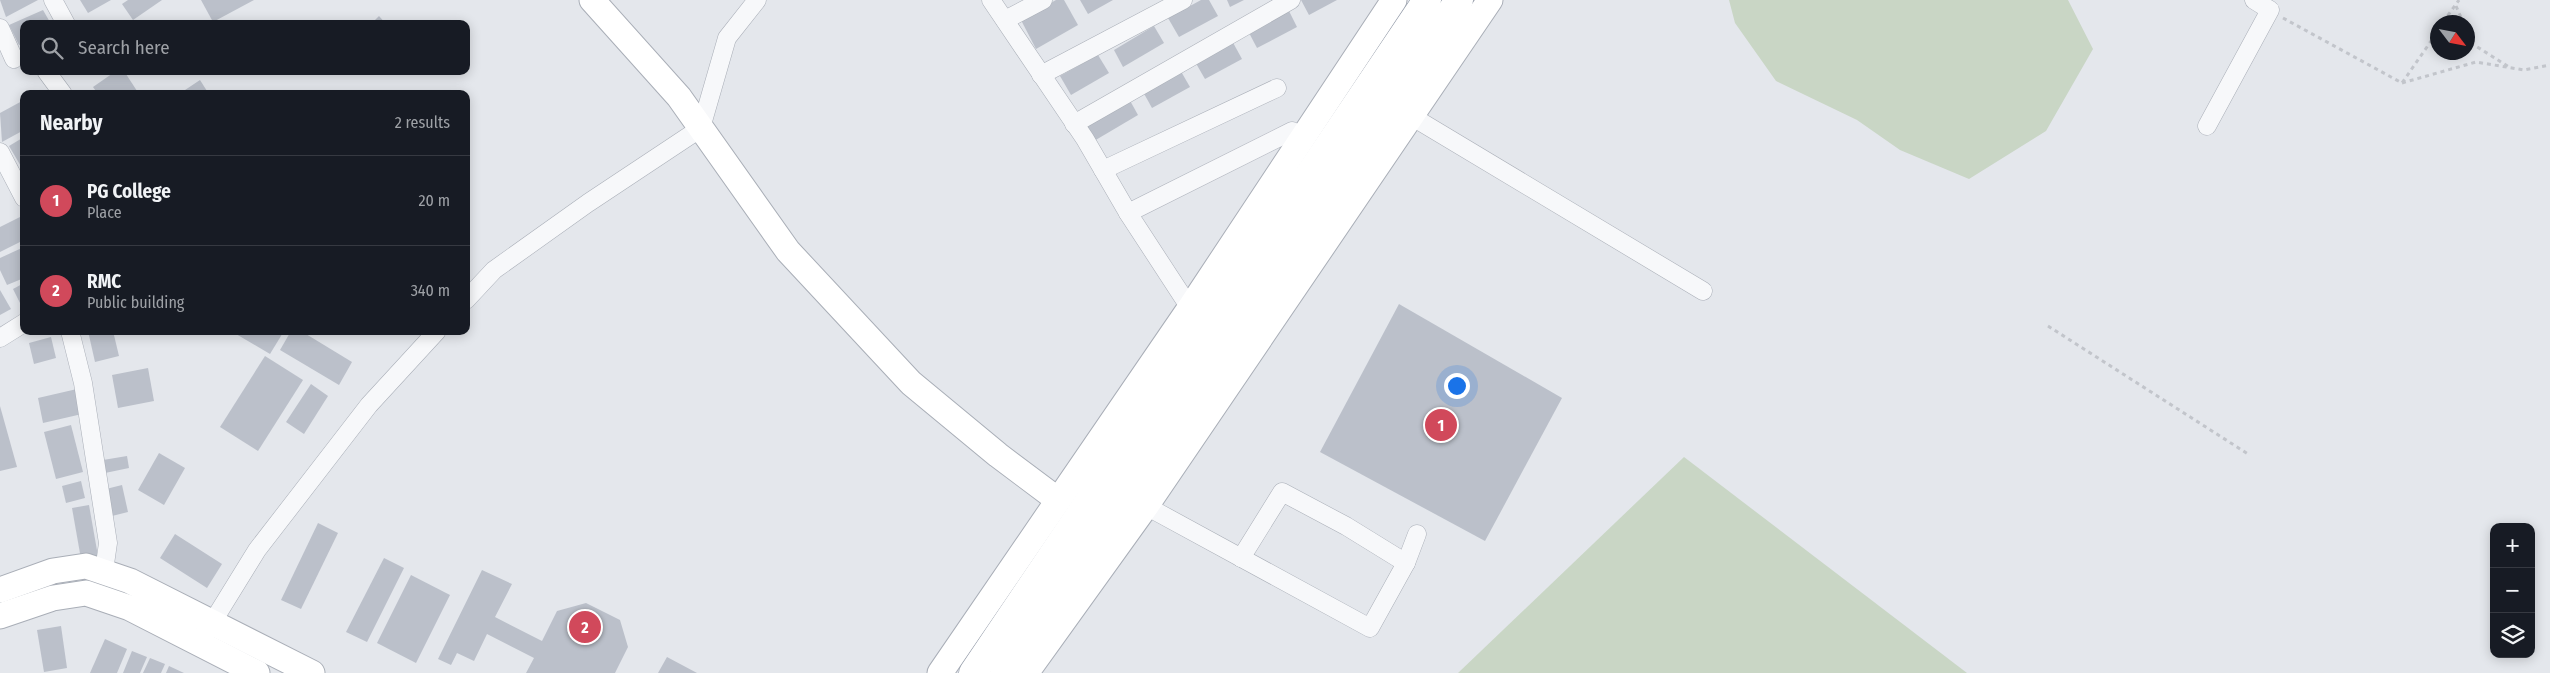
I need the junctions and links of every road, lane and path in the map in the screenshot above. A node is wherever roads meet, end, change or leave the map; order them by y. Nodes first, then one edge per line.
1 (53, 0) edge
2 (592, 0) edge
3 (757, 0) edge
4 (991, 0) edge
5 (1043, 0) edge
6 (1182, 0) edge
7 (1291, 0) edge
8 (1394, 0) edge
9 (1427, 0) edge
10 (1458, 0) edge
11 (1490, 0) edge
12 (2254, 0) edge
13 (2459, 0) edge
14 (2455, 5) junction
15 (2270, 10) junction
16 (2449, 15) edge
17 (2459, 15) edge
18 (64, 20) edge
19 (1005, 20) junction
20 (0, 28) edge
21 (2430, 43) edge
22 (2475, 46) edge
23 (13, 59) edge
24 (2550, 65) edge
25 (2511, 68) junction
26 (49, 75) edge
27 (1041, 75) junction
28 (2402, 83) junction
29 (1277, 88) dead end
30 (60, 90) edge
31 (1401, 110) junction
32 (1074, 124) junction
33 (2207, 126) dead end
34 (701, 128) junction
35 (1303, 137) junction
36 (0, 152) edge
37 (1103, 170) junction
38 (20, 190) edge
39 (1128, 213) junction
40 (1703, 291) dead end
41 (470, 296) edge
42 (1190, 308) junction
43 (20, 326) edge
44 (2048, 326) dead end
45 (71, 335) edge
46 (433, 335) edge
47 (0, 338) edge
48 (2248, 454) dead end
49 (1058, 500) junction
50 (1146, 506) junction
51 (1417, 534) dead end
52 (1241, 558) junction
53 (1080, 559) junction
54 (1406, 563) junction
55 (1027, 570) junction
56 (104, 572) junction
57 (0, 590) edge
58 (1068, 598) junction
59 (0, 616) edge
60 (205, 634) junction
61 (257, 673) edge
62 (312, 673) edge
63 (940, 673) edge
64 (973, 673) edge
65 (1004, 673) edge
66 (1026, 673) edge

1 - 18 street
2 - 34 street
3 - 34 street
4 - 19 street
5 - 19 street
6 - 27 street
7 - 32 street
8 - 35 street
9 - 53 highway
10 - 31 highway
11 - 31 street
12 - 15 street
13 - 14 path
14 - 16 path
14 - 17 path
15 - 28 path
15 - 33 street
19 - 27 street
20 - 23 street
21 - 28 path
22 - 25 path
24 - 25 path
25 - 28 path
26 - 30 street
27 - 32 street
29 - 37 street
31 - 40 street
31 - 50 street
31 - 53 highway
32 - 37 street
34 - 41 street
34 - 49 street
35 - 39 street
35 - 42 street
36 - 38 street
37 - 39 street
39 - 42 street
42 - 49 street
43 - 47 street
44 - 48 path
45 - 56 street
46 - 60 street
49 - 55 street
50 - 52 street
50 - 53 street
51 - 54 street
52 - 54 street
52 - 54 street
53 - 55 highway
53 - 58 highway
55 - 63 street
55 - 64 highway
56 - 57 street
56 - 60 street
58 - 65 highway
58 - 66 street
59 - 60 street
60 - 61 street
60 - 62 street

